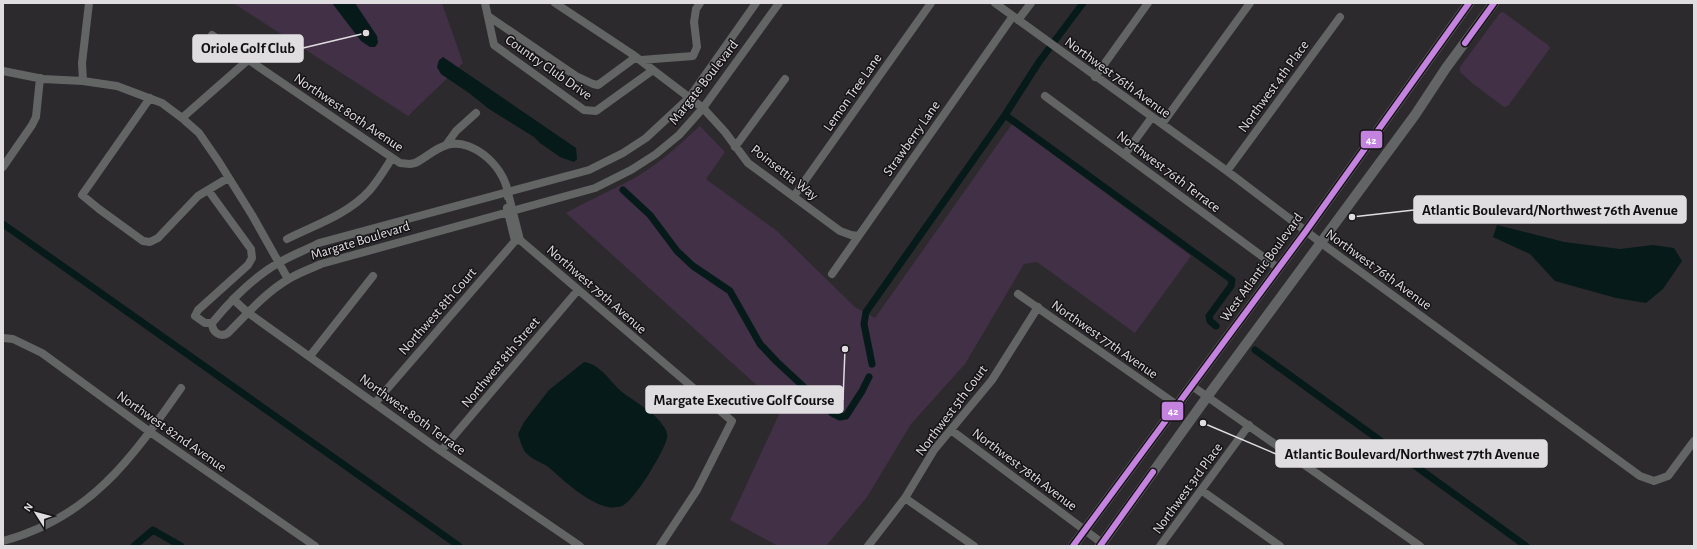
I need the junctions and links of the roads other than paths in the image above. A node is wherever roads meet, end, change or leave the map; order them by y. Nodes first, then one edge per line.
1 (89, 3) edge
2 (485, 3) edge
3 (555, 3) edge
4 (700, 3) edge
5 (756, 3) edge
6 (779, 3) edge
7 (931, 3) edge
8 (995, 3) edge
9 (1031, 3) edge
10 (1148, 3) edge
11 (1250, 3) edge
12 (1469, 3) edge
13 (1494, 3) edge
14 (488, 16) junction
15 (1340, 17) dead end
16 (1016, 18) junction
17 (212, 35) dead end
18 (638, 59) junction
19 (248, 60) junction
20 (653, 70) junction
21 (3, 71) edge
22 (1094, 77) junction
23 (40, 78) junction
24 (785, 79) dead end
25 (83, 81) junction
26 (1045, 96) dead end
27 (150, 98) junction
28 (689, 98) junction
29 (703, 108) junction
30 (476, 113) dead end
31 (1152, 117) junction
32 (182, 118) junction
33 (1162, 124) junction
34 (446, 145) junction
35 (736, 147) junction
36 (1125, 154) junction
37 (392, 158) junction
38 (3, 167) edge
39 (1228, 171) junction
40 (228, 178) junction
41 (208, 190) junction
42 (508, 193) junction
43 (794, 196) junction
44 (510, 212) junction
45 (1306, 231) junction
46 (858, 236) junction
47 (286, 239) dead end
48 (517, 240) junction
49 (1321, 243) junction
50 (279, 262) junction
51 (1278, 268) junction
52 (832, 274) dead end
53 (373, 276) dead end
54 (288, 279) junction
55 (578, 290) junction
56 (1018, 294) dead end
57 (233, 299) junction
58 (1038, 307) junction
59 (247, 312) junction
60 (212, 324) junction
61 (3, 338) edge
62 (310, 356) junction
63 (1192, 386) junction
64 (181, 388) dead end
65 (1207, 397) junction
66 (375, 403) junction
67 (1177, 405) junction
68 (1249, 425) junction
69 (951, 430) junction
70 (150, 432) junction
71 (1694, 441) edge
72 (441, 451) junction
73 (1202, 490) junction
74 (905, 498) junction
75 (1084, 530) junction
76 (3, 541) edge
77 (1101, 544) edge
78 (315, 546) edge
79 (580, 546) edge
80 (660, 546) edge
81 (868, 546) edge
82 (974, 546) edge
83 (1073, 546) edge
84 (1160, 546) edge
85 (1280, 546) edge
86 (1420, 546) edge

1 - 25 street
2 - 14 street, Country Club Drive
3 - 18 street
4 - 18 street
5 - 28 street, Margate Boulevard
6 - 29 street, Margate Boulevard
7 - 43 street, Lemon Tree Lane
8 - 16 street, Northwest 76th Avenue
9 - 16 street, Strawberry Lane
10 - 22 street
11 - 33 street
12 - 45 main road, West Atlantic Boulevard
13 - 49 main road
14 - 18 street, Country Club Drive
14 - 20 street, Country Club Drive
15 - 39 street, Northwest 4th Place
16 - 22 street, Northwest 76th Avenue
16 - 46 street, Strawberry Lane
17 - 19 street, Northwest 80th Avenue
18 - 20 street
19 - 32 street
19 - 37 street, Northwest 80th Avenue
20 - 28 street
21 - 23 street
22 - 31 street, Northwest 76th Avenue
23 - 25 street
23 - 38 street
24 - 35 street
25 - 27 street
26 - 36 street, Northwest 76th Terrace
27 - 32 street
27 - 41 street
28 - 29 street, Poinsettia Way
28 - 42 street, Margate Boulevard
29 - 35 street, Poinsettia Way
29 - 44 street, Margate Boulevard
30 - 34 street
31 - 33 street, Northwest 76th Avenue
31 - 36 street
32 - 40 street
33 - 39 street, Northwest 76th Avenue
34 - 37 street, Northwest 80th Avenue
34 - 42 street
35 - 43 street, Poinsettia Way
36 - 51 street, Northwest 76th Terrace
37 - 47 street, Margate Boulevard
39 - 45 street, Northwest 76th Avenue
40 - 41 street
40 - 50 street
41 - 60 street
42 - 44 street
42 - 50 street, Margate Boulevard
43 - 46 street, Poinsettia Way
44 - 48 street
44 - 54 street, Margate Boulevard
45 - 49 street, Northwest 76th Avenue
45 - 51 main road, West Atlantic Boulevard
46 - 52 street, Strawberry Lane
48 - 55 street, Northwest 79th Avenue
48 - 66 street, Northwest 8th Court
49 - 65 main road
49 - 71 street, Northwest 76th Avenue
50 - 54 street
50 - 57 street, Margate Boulevard
51 - 63 main road, West Atlantic Boulevard
53 - 62 street
54 - 59 street, Margate Boulevard
55 - 72 street, Northwest 8th Street
55 - 80 street, Northwest 79th Avenue
56 - 58 street, Northwest 77th Avenue
57 - 59 street, Northwest 80th Terrace
57 - 60 street, Margate Boulevard
58 - 67 street, Northwest 77th Avenue
58 - 69 street, Northwest 5th Court
59 - 60 street, Margate Boulevard
59 - 62 street, Northwest 80th Terrace
61 - 70 street, Northwest 82nd Avenue
62 - 66 street, Northwest 80th Terrace
63 - 65 street
63 - 67 main road, West Atlantic Boulevard
64 - 70 street
65 - 68 street
65 - 77 main road
66 - 72 street, Northwest 80th Terrace
67 - 75 main road, West Atlantic Boulevard
68 - 73 street, Northwest 3rd Place
68 - 86 street
69 - 74 street, Northwest 5th Court
69 - 75 street, Northwest 78th Avenue
70 - 76 street
70 - 78 street, Northwest 82nd Avenue
72 - 79 street, Northwest 80th Terrace
73 - 84 street, Northwest 3rd Place
73 - 85 street
74 - 81 street, Northwest 5th Court
74 - 82 street
75 - 77 street, Northwest 78th Avenue
75 - 83 main road, West Atlantic Boulevard

